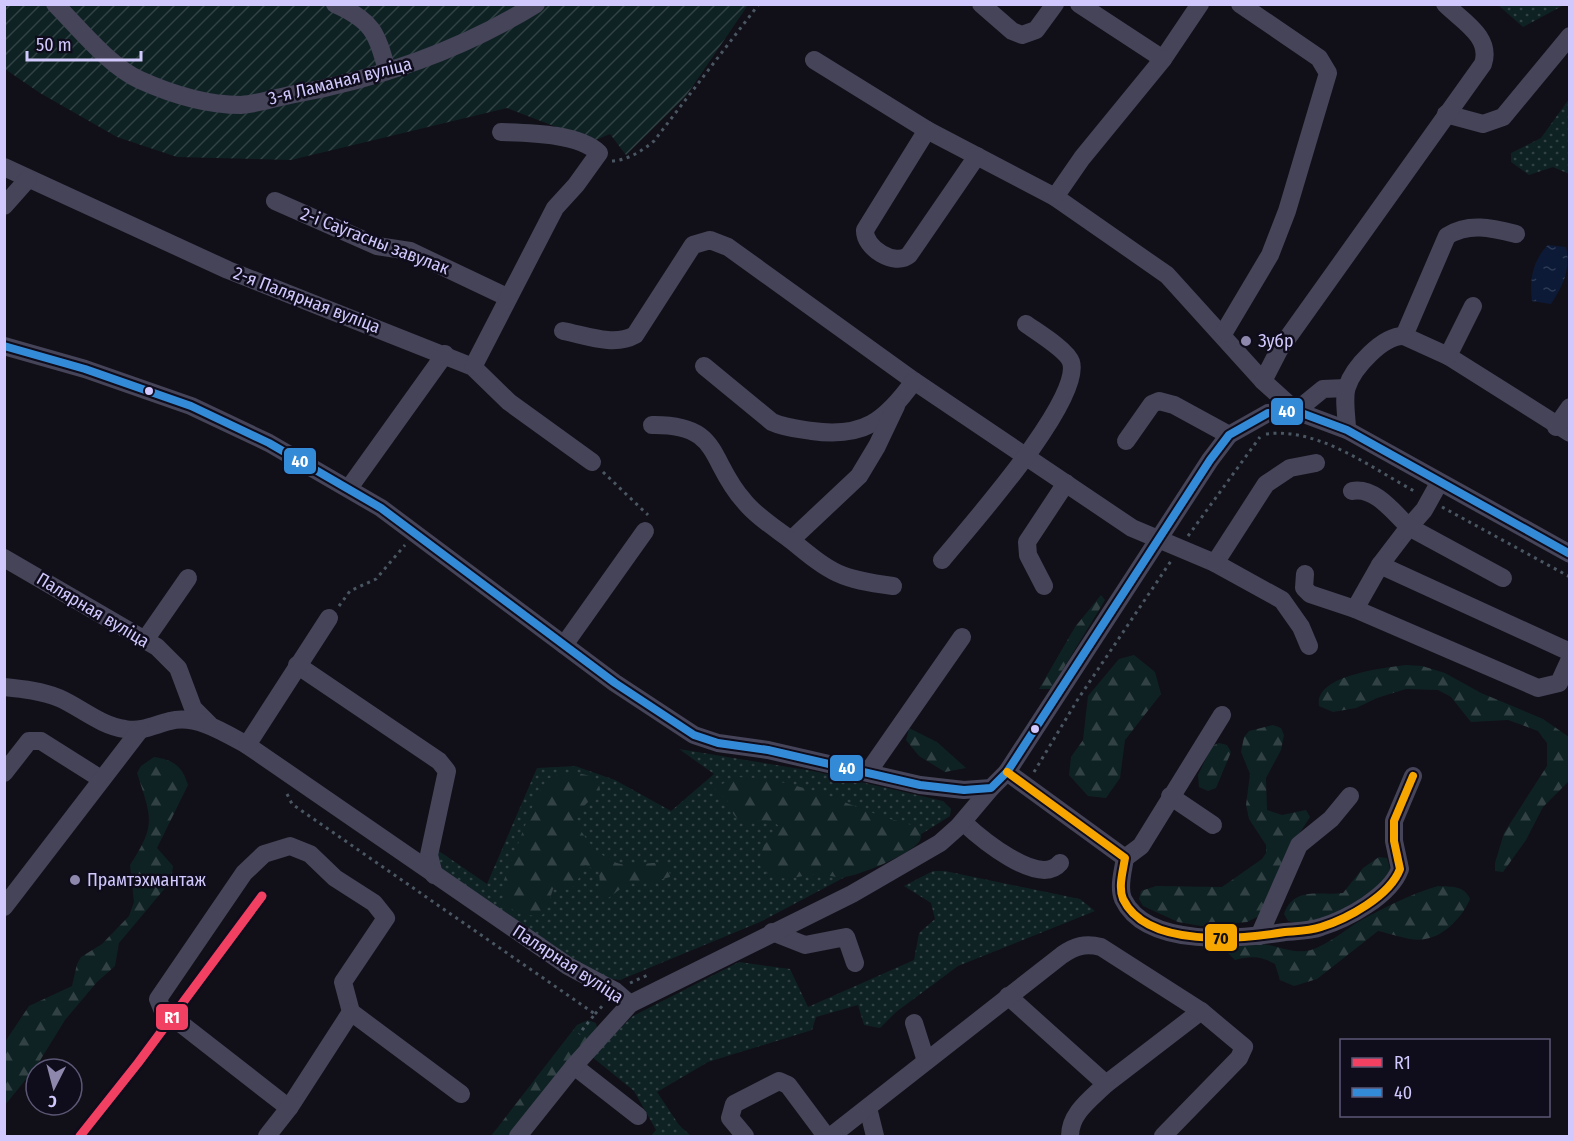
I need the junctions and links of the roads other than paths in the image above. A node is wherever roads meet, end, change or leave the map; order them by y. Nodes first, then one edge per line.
1 (55, 4) edge
2 (335, 4) edge
3 (536, 4) edge
4 (981, 4) edge
5 (1055, 4) edge
6 (1079, 4) edge
7 (1200, 4) edge
8 (1240, 4) edge
9 (1445, 4) edge
10 (1569, 36) edge
11 (1163, 59) junction
12 (814, 60) dead end
13 (387, 70) junction
14 (1446, 114) junction
15 (927, 130) junction
16 (501, 132) dead end
17 (977, 156) junction
18 (4, 167) edge
19 (28, 179) junction
20 (1055, 197) junction
21 (275, 201) dead end
22 (4, 206) edge
23 (1516, 234) dead end
24 (507, 297) junction
25 (1473, 306) dead end
26 (1026, 324) dead end
27 (563, 331) dead end
28 (1223, 334) junction
29 (1404, 336) junction
30 (4, 346) edge
31 (445, 354) junction
32 (1448, 356) junction
33 (704, 366) dead end
34 (473, 367) junction
35 (914, 381) junction
36 (1263, 381) junction
37 (1346, 388) junction
38 (896, 406) junction
39 (1569, 407) edge
40 (1296, 411) junction
41 (652, 425) dead end
42 (1347, 430) junction
43 (1563, 430) edge
44 (1229, 435) junction
45 (1126, 441) dead end
46 (1027, 457) junction
47 (592, 462) road end
48 (1316, 463) dead end
49 (1066, 483) junction
50 (1439, 483) junction
51 (349, 488) junction
52 (1352, 492) dead end
53 (1409, 527) junction
54 (645, 531) road end
55 (790, 540) junction
56 (1159, 541) junction
57 (1569, 554) edge
58 (4, 558) edge
59 (942, 560) dead end
60 (1215, 563) junction
61 (1380, 566) junction
62 (1305, 574) dead end
63 (188, 578) dead end
64 (1503, 578) dead end
65 (893, 586) dead end
66 (1044, 586) dead end
67 (1355, 609) junction
68 (329, 618) road end
69 (963, 637) dead end
70 (145, 640) junction
71 (564, 645) junction
72 (1309, 646) dead end
73 (1569, 652) edge
74 (1569, 659) edge
75 (297, 665) junction
76 (4, 687) edge
77 (1222, 715) dead end
78 (213, 727) junction
79 (141, 730) junction
80 (247, 745) junction
81 (4, 772) edge
82 (868, 772) junction
83 (1007, 772) junction
84 (1413, 776) dead end
85 (101, 779) junction
86 (991, 788) junction
87 (1170, 796) junction
88 (1350, 796) dead end
89 (963, 822) junction
90 (1214, 825) dead end
91 (1125, 858) junction
92 (1060, 863) dead end
93 (434, 875) junction
94 (4, 907) edge
95 (772, 932) junction
96 (1259, 936) junction
97 (855, 963) dead end
98 (1008, 996) junction
99 (630, 1004) junction
100 (1201, 1011) junction
101 (351, 1012) junction
102 (914, 1023) dead end
103 (926, 1061) junction
104 (574, 1066) junction
105 (1106, 1084) junction
106 (461, 1094) dead end
107 (289, 1108) junction
108 (868, 1108) junction
109 (638, 1116) dead end
110 (267, 1137) edge
111 (518, 1137) edge
112 (745, 1137) edge
113 (826, 1137) edge
114 (831, 1137) edge
115 (875, 1137) edge
116 (1070, 1137) edge
117 (1163, 1137) edge

1 - 13 street, 3-я Ламаная вуліца
2 - 13 street
3 - 13 street, 3-я Ламаная вуліца
4 - 5 street
6 - 11 street
7 - 11 street
8 - 28 street
9 - 14 street
10 - 14 street
11 - 20 street
12 - 15 street
14 - 36 street
15 - 17 street
15 - 17 street
16 - 24 street
17 - 20 street
18 - 19 street, 2-я Палярная вуліца
19 - 22 street
19 - 31 street, 2-я Палярная вуліца
20 - 28 street
21 - 24 street, 2-і Саўгасны завулак
23 - 29 street
24 - 34 street
25 - 32 street
26 - 46 street
27 - 35 street
28 - 36 street
29 - 32 street
29 - 37 street
30 - 51 street
31 - 34 street, 2-я Палярная вуліца
31 - 51 street
32 - 43 street
33 - 38 street
34 - 47 street, 2-я Палярная вуліца
35 - 38 street
35 - 46 street
36 - 40 street
37 - 40 street
37 - 42 street
38 - 55 street
39 - 43 street
40 - 42 street
40 - 44 street
41 - 55 street
42 - 50 street
44 - 45 street
44 - 56 street, Палярная вуліца
46 - 49 street
46 - 59 street
48 - 60 street
49 - 56 street
49 - 66 street
50 - 53 street
50 - 57 street
51 - 71 street
52 - 53 street
53 - 61 street
53 - 64 street
54 - 71 street
55 - 65 street
56 - 60 street
56 - 83 street, Палярная вуліца
58 - 70 street, Палярная вуліца
60 - 72 street
61 - 67 street
61 - 73 street
62 - 67 street
63 - 70 street
67 - 74 street
68 - 75 street
69 - 82 street
70 - 78 street, Палярная вуліца
71 - 82 street
75 - 80 street
75 - 93 street
76 - 79 street, Палярная вуліца
77 - 87 street
78 - 79 street, Палярная вуліца
78 - 80 street, Палярная вуліца
79 - 85 street
80 - 93 street, Палярная вуліца
81 - 85 street
82 - 86 street
83 - 86 street, Палярная вуліца
83 - 91 street
84 - 96 street
85 - 94 street
86 - 89 street, Палярная вуліца
87 - 90 street
87 - 91 street
88 - 96 street
89 - 92 street
89 - 95 street, Палярная вуліца
91 - 96 street
93 - 99 street, Палярная вуліца
95 - 97 street
95 - 99 street, Палярная вуліца
98 - 100 street
98 - 103 street
98 - 105 street
99 - 104 street
100 - 105 street
100 - 117 street
101 - 106 street
101 - 107 street
101 - 107 street
102 - 103 street
103 - 108 street
104 - 109 street
104 - 111 street
105 - 116 street
107 - 110 street
108 - 114 street
108 - 115 street
112 - 113 street

